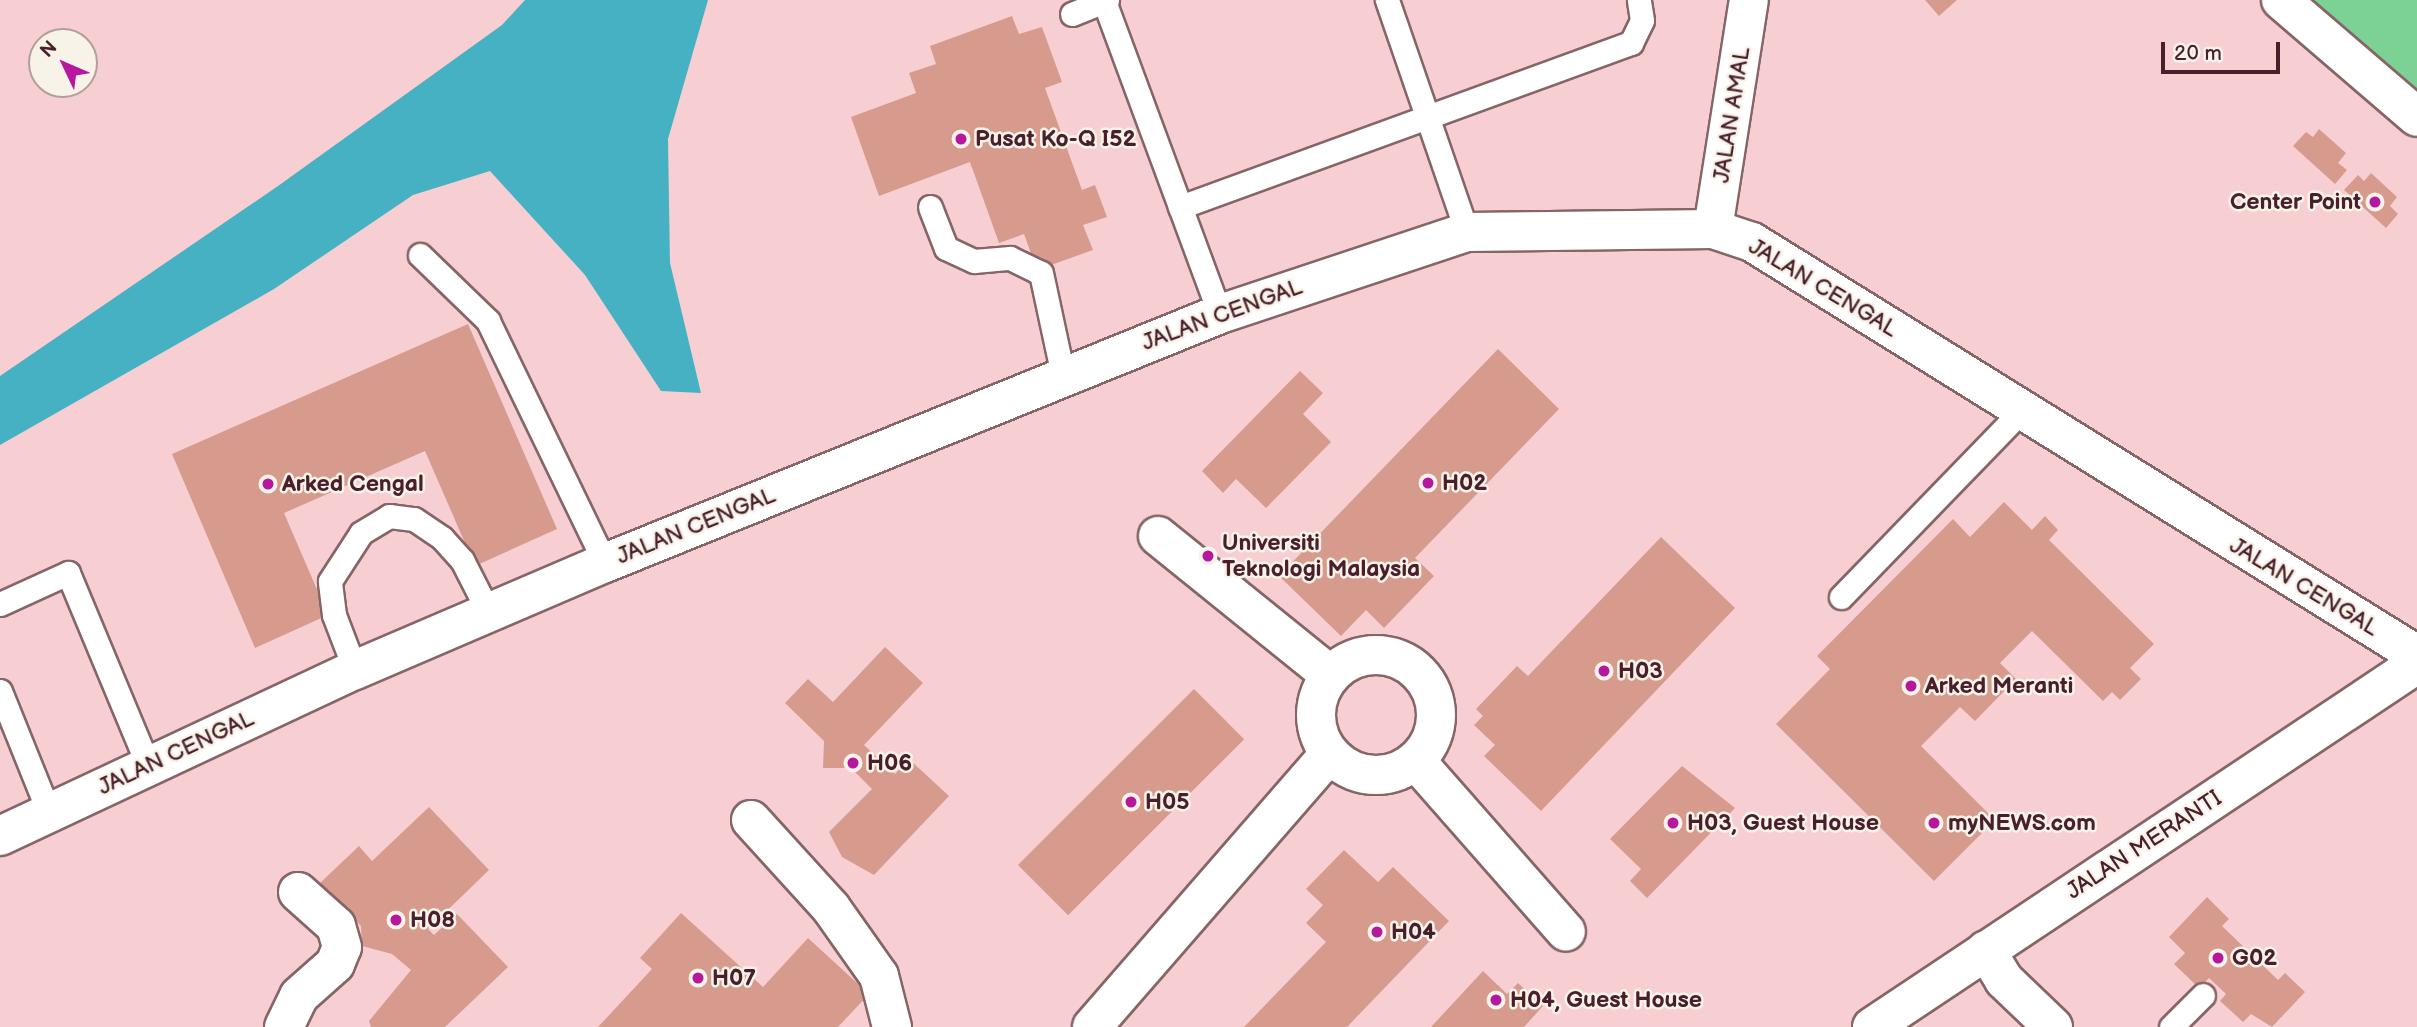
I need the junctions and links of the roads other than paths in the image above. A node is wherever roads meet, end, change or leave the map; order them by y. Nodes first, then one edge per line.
1 (1387, 0) edge
2 (1639, 0) edge
3 (2281, 0) edge
4 (1106, 1) edge
5 (1743, 11) edge
6 (1072, 14) dead end
7 (1430, 117) junction
8 (2417, 117) edge
9 (930, 207) dead end
10 (1180, 207) junction
11 (1713, 229) junction
12 (1467, 232) junction
13 (420, 255) dead end
14 (1220, 314) junction
15 (1063, 376) junction
16 (2021, 411) junction
17 (1158, 536) dead end
18 (605, 563) junction
19 (1841, 597) dead end
20 (0, 604) edge
21 (489, 613) junction
22 (2417, 655) edge
23 (2417, 664) edge
24 (355, 670) junction
25 (1330, 675) junction
26 (0, 691) edge
27 (1329, 754) junction
28 (1416, 761) junction
29 (148, 765) junction
30 (48, 813) junction
31 (751, 820) dead end
32 (0, 836) edge
33 (298, 892) dead end
34 (1566, 932) dead end
35 (1986, 950) junction
36 (2203, 995) dead end
37 (284, 1027) edge
38 (892, 1027) edge
39 (1092, 1027) edge
40 (1872, 1027) edge
41 (2053, 1027) edge
42 (2171, 1027) edge

1 - 7 lane
2 - 7 lane
3 - 8 street
4 - 6 lane
4 - 10 lane
5 - 11 street, JALAN AMAL
7 - 10 lane
7 - 12 lane
9 - 15 lane
10 - 14 lane
11 - 12 street, JALAN CENGAL
11 - 16 street, JALAN CENGAL
12 - 14 street, JALAN CENGAL
13 - 18 lane
14 - 15 street, JALAN CENGAL
15 - 18 street, JALAN CENGAL
16 - 19 lane
16 - 22 street, JALAN CENGAL
17 - 25 street
18 - 21 street, JALAN CENGAL
20 - 29 lane
21 - 24 street, JALAN CENGAL
21 - 24 lane
23 - 35 street, JALAN MERANTI
24 - 29 street, JALAN CENGAL
25 - 27 street
25 - 28 street
26 - 30 lane
27 - 28 street
27 - 39 street
28 - 34 street
29 - 30 street, JALAN CENGAL
30 - 32 street, JALAN CENGAL
31 - 38 street
33 - 37 street
35 - 40 street, JALAN MERANTI
35 - 41 street
36 - 42 lane

